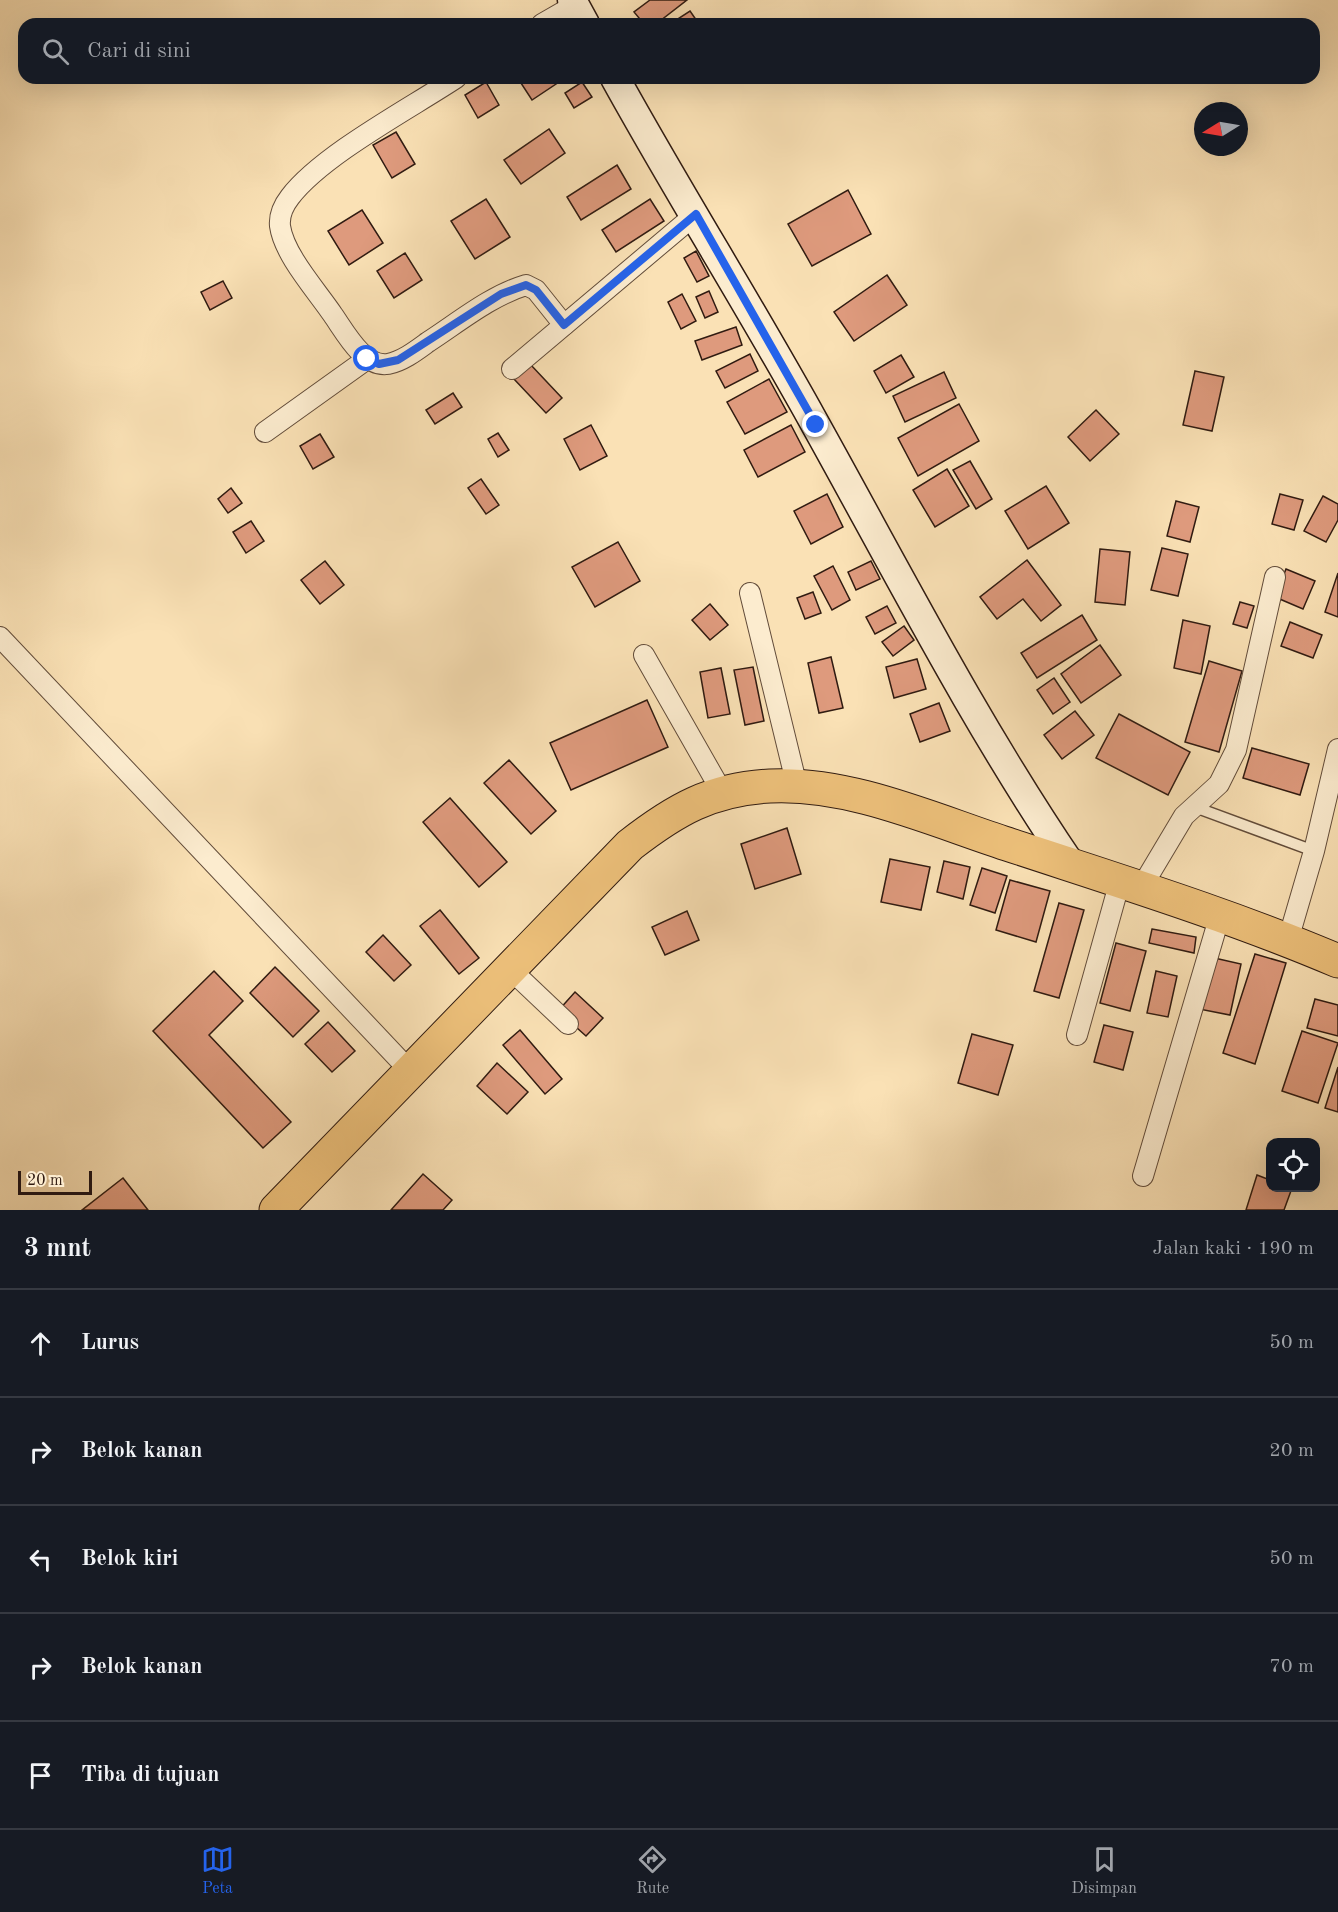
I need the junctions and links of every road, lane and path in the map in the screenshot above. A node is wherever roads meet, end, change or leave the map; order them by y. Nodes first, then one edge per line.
1 (578, 10) edge
2 (557, 18) edge
3 (447, 84) edge
4 (619, 84) edge
5 (696, 214) junction
6 (564, 325) junction
7 (367, 359) junction
8 (512, 369) dead end
9 (265, 432) dead end
10 (1275, 577) dead end
11 (750, 593) dead end
12 (0, 638) edge
13 (644, 655) dead end
14 (1338, 749) edge
15 (797, 786) junction
16 (723, 792) junction
17 (1192, 806) junction
18 (1314, 851) junction
19 (1071, 865) junction
20 (1131, 884) junction
21 (1220, 915) junction
22 (1288, 940) junction
23 (1338, 961) edge
24 (511, 970) junction
25 (568, 1024) dead end
26 (1077, 1035) dead end
27 (410, 1071) junction
28 (1143, 1176) dead end
29 (276, 1210) edge

1 - 2 street
3 - 7 street
4 - 5 street
5 - 6 street
5 - 19 street
6 - 7 street
6 - 8 street
7 - 9 street
10 - 17 street
11 - 15 street
12 - 27 street
13 - 16 street
14 - 18 street
15 - 16 highway
15 - 19 highway
16 - 24 highway
17 - 18 lane
17 - 20 street
18 - 22 street
19 - 20 highway
20 - 21 highway
20 - 26 street
21 - 22 highway
21 - 28 street
22 - 23 highway
24 - 25 street
24 - 27 highway
27 - 29 highway

